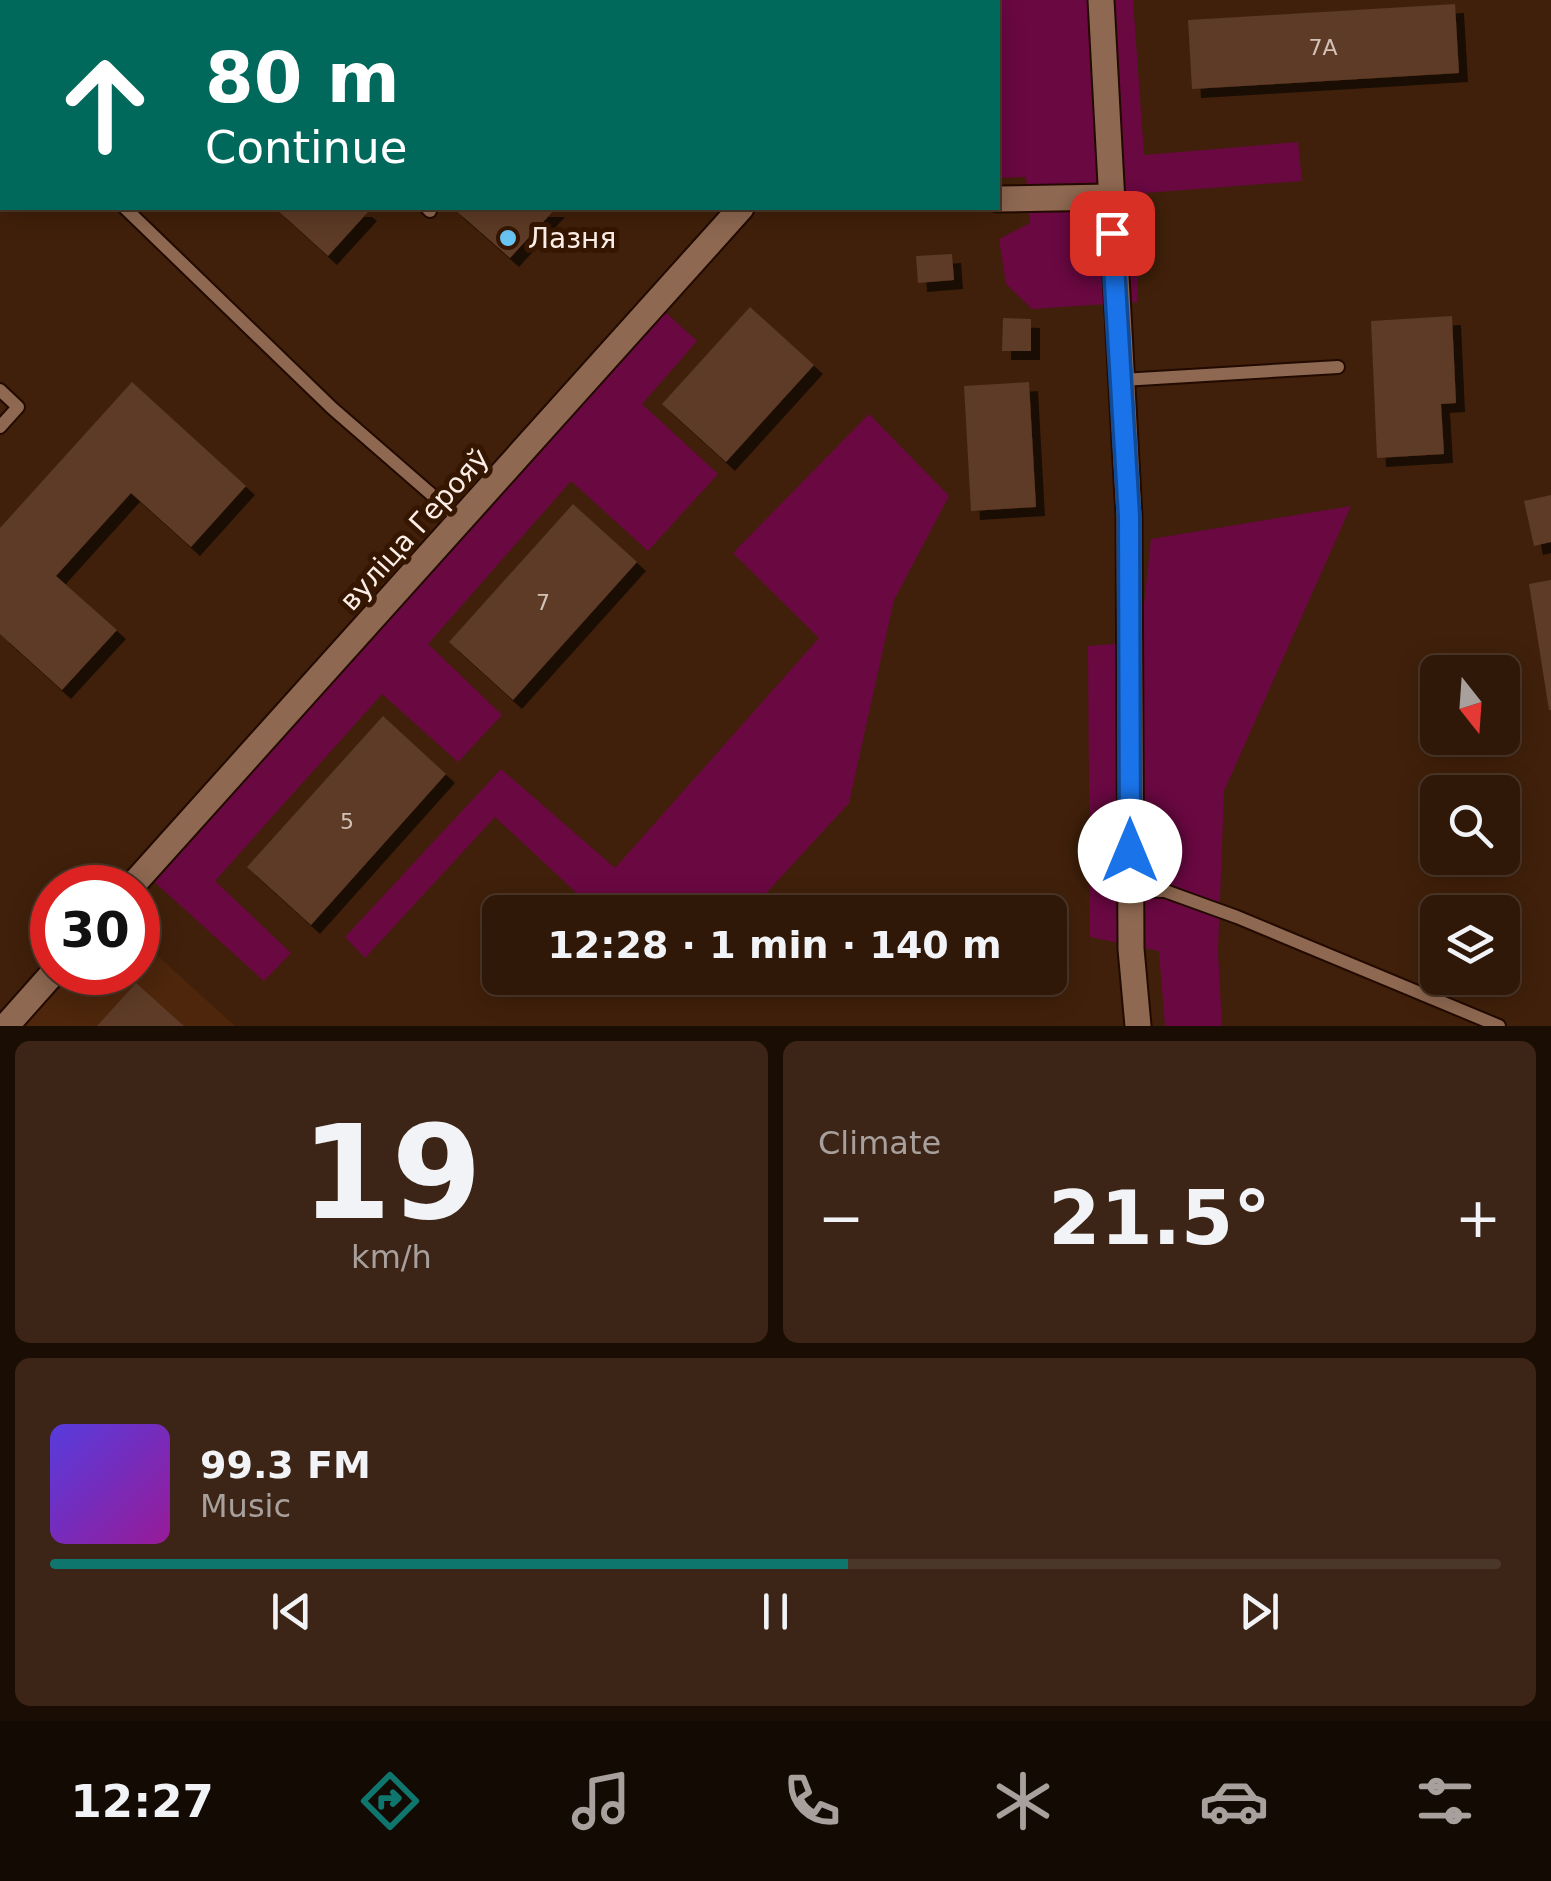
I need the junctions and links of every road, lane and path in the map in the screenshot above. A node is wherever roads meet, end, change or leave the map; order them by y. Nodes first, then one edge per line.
1 (1101, 0) edge
2 (1110, 196) junction
3 (1000, 198) edge
4 (127, 210) edge
5 (739, 210) edge
6 (1338, 367) dead end
7 (1122, 380) junction
8 (0, 390) edge
9 (0, 428) edge
10 (462, 521) junction
11 (151, 865) edge
12 (1130, 890) junction
13 (34, 995) edge
14 (6, 1026) edge
15 (1138, 1026) edge
16 (1499, 1026) edge

1 - 2 street
2 - 3 street
2 - 7 street
4 - 10 lane
5 - 10 street, вуліца Герояў
6 - 7 lane
7 - 12 street
8 - 9 lane
10 - 11 street, вуліца Герояў
12 - 15 street
12 - 16 lane
13 - 14 street

